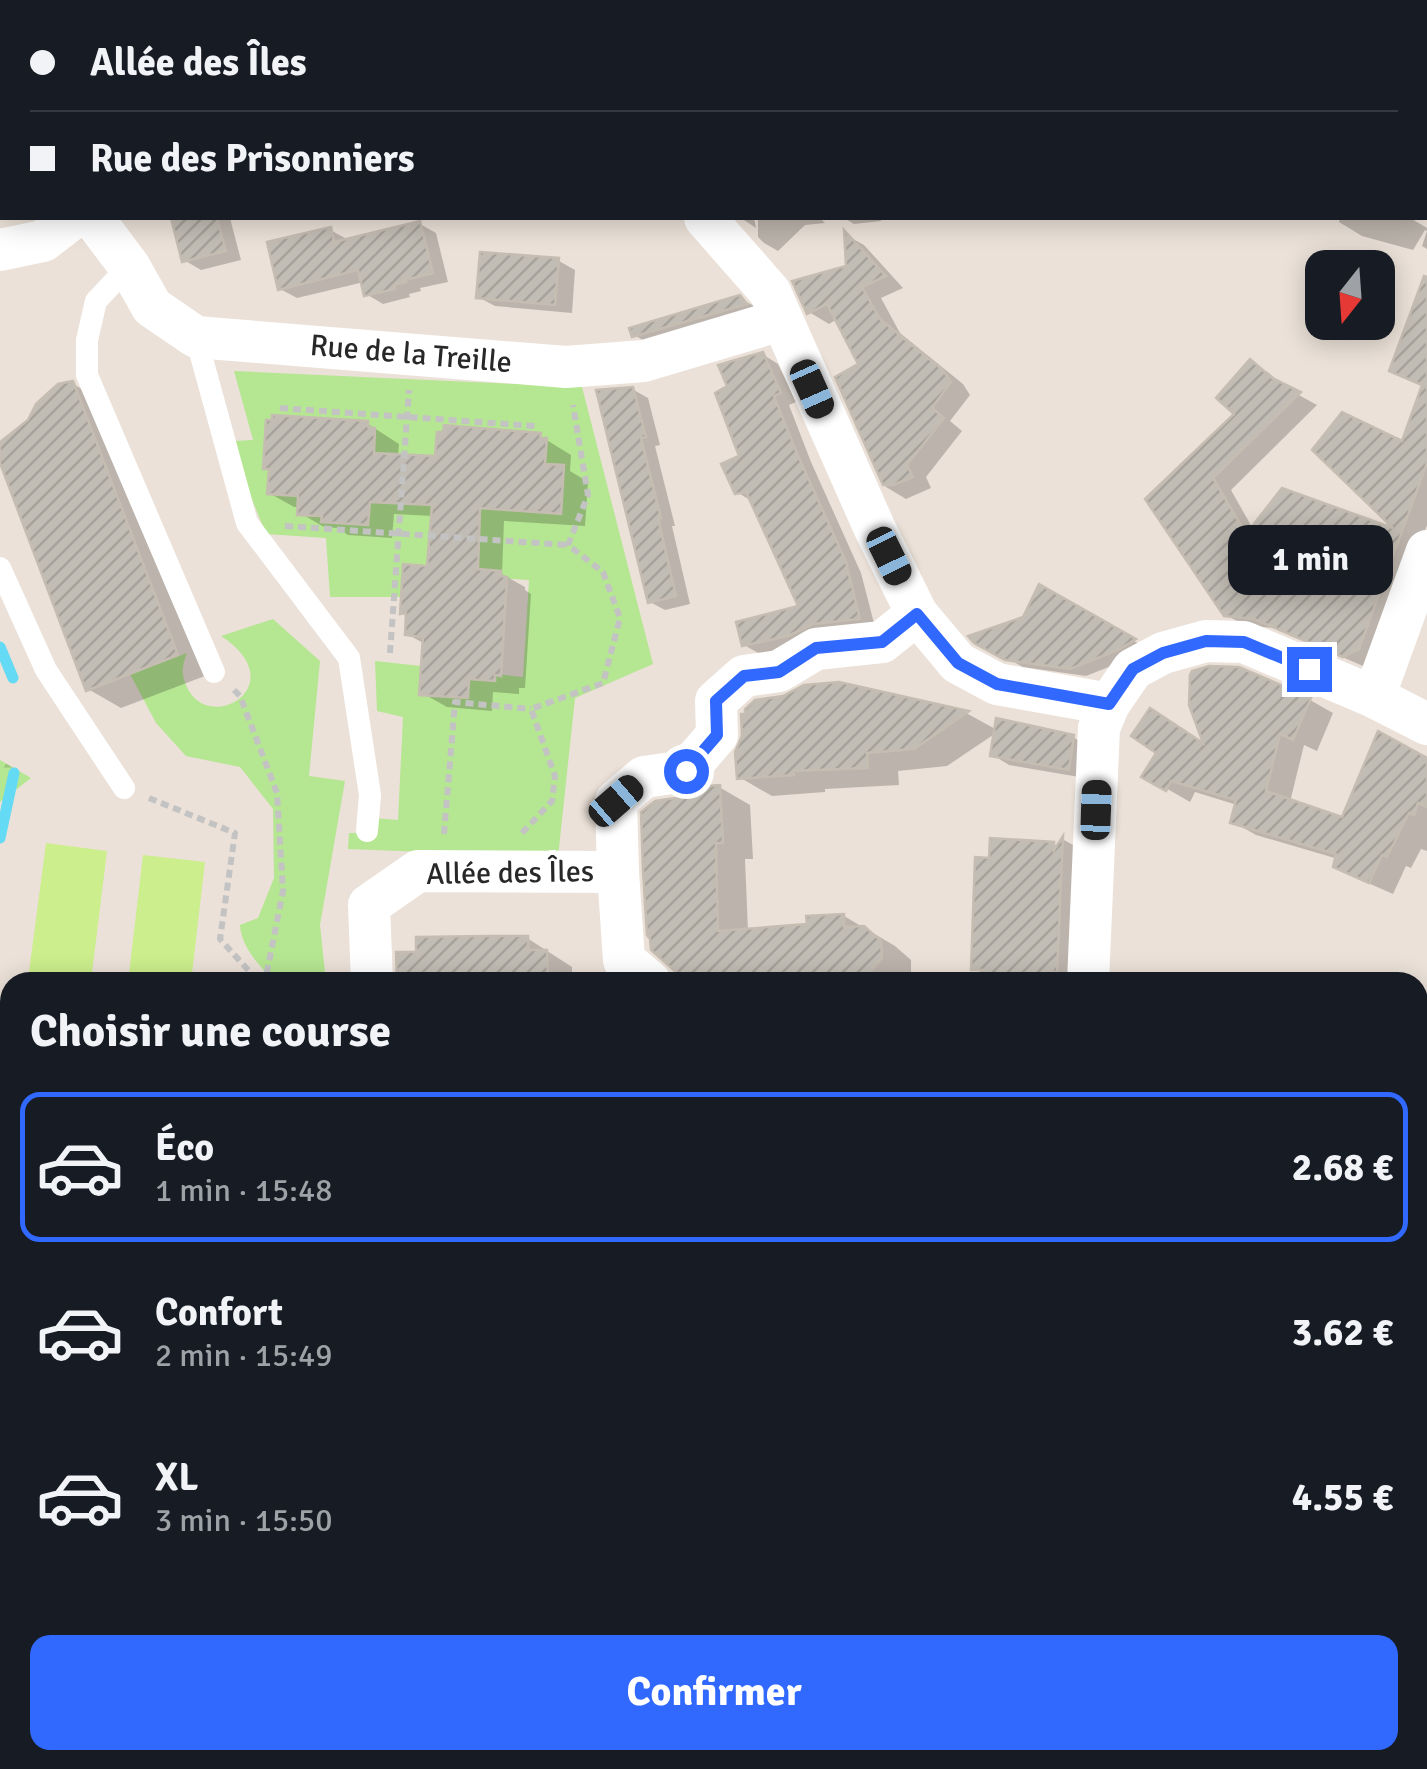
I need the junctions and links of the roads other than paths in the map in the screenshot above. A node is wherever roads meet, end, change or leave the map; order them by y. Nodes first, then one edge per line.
1 (70, 220) edge
2 (94, 220) edge
3 (708, 220) edge
4 (0, 250) edge
5 (129, 266) junction
6 (781, 320) junction
7 (196, 336) junction
8 (1427, 551) edge
9 (0, 568) edge
10 (917, 614) junction
11 (214, 672) road end
12 (1374, 697) junction
13 (1109, 704) junction
14 (1427, 724) edge
15 (124, 788) road end
16 (367, 831) dead end
17 (618, 872) junction
18 (372, 972) edge
19 (638, 972) edge
20 (1088, 972) edge

1 - 4 street
2 - 5 street, Rue de la Treille
3 - 6 street
5 - 7 street, Rue de la Treille
5 - 11 lane
6 - 7 street, Rue de la Treille
6 - 10 street
7 - 16 lane
8 - 12 street
9 - 15 lane
10 - 13 street
10 - 17 street, Allée des Îles
12 - 13 street
12 - 14 street
13 - 20 street
17 - 18 street, Allée des Îles
17 - 19 street, Allée des Îles

